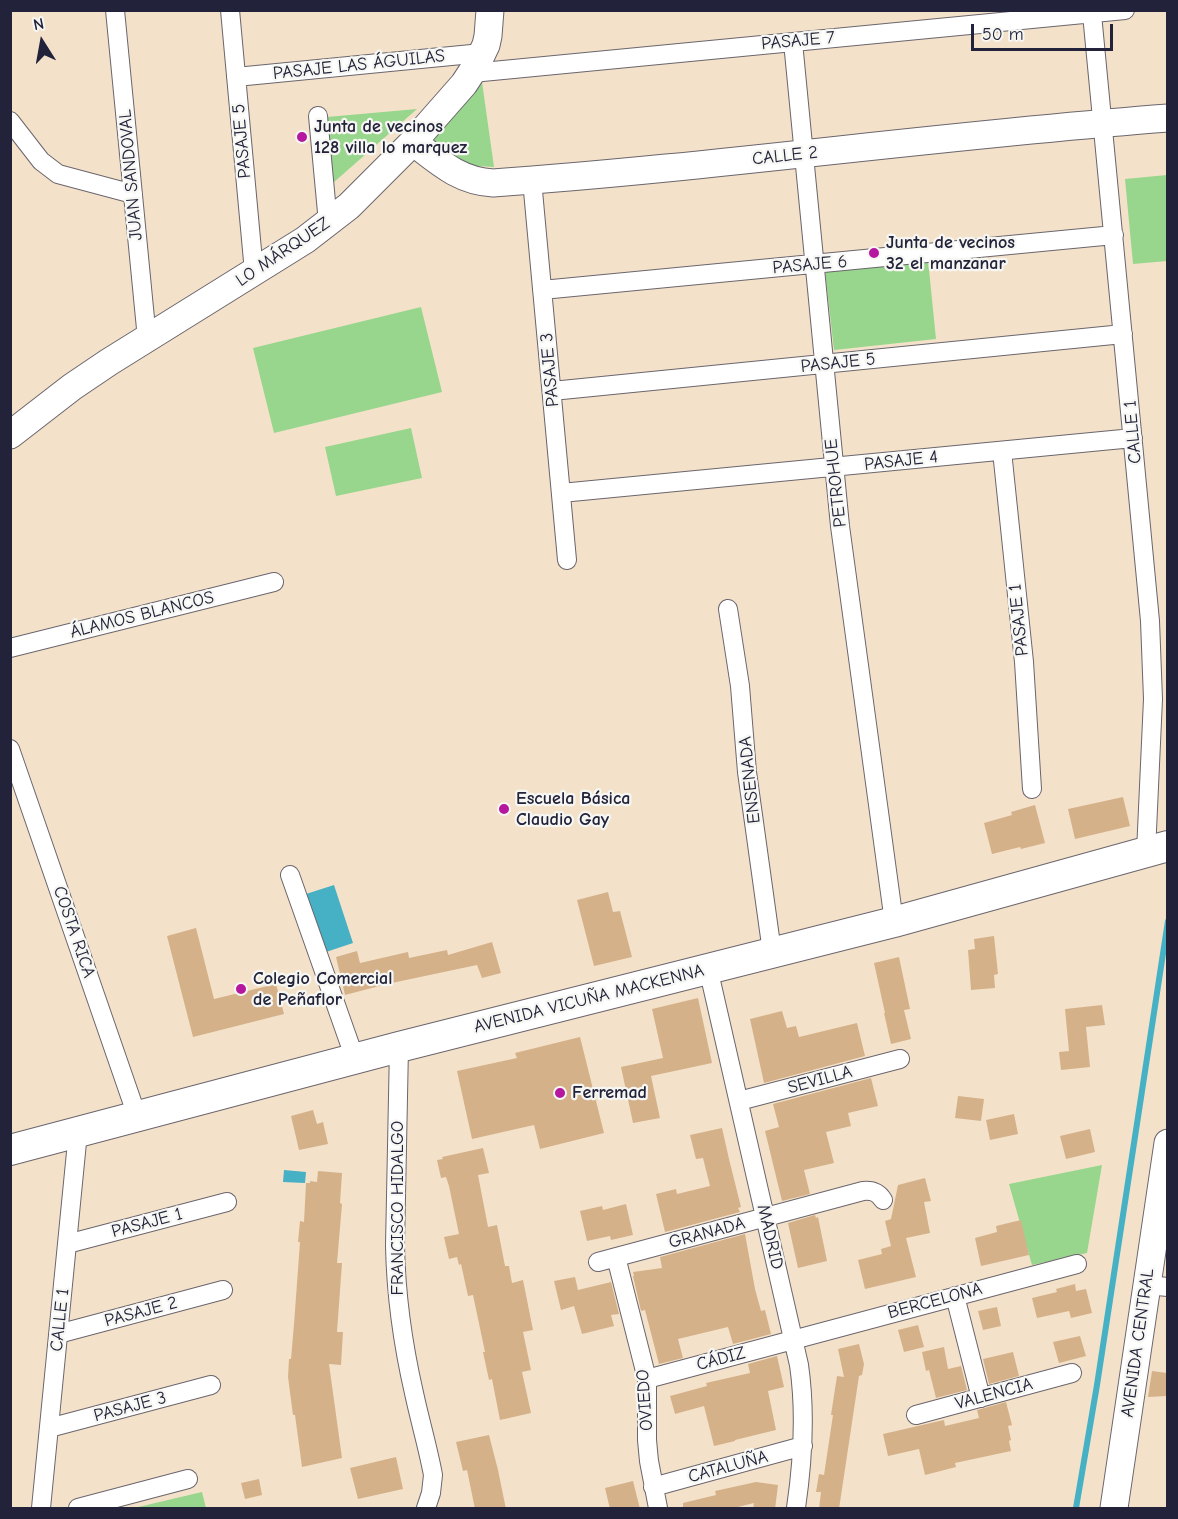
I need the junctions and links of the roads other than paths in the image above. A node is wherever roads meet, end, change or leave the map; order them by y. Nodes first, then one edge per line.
1 (115, 10) edge
2 (230, 10) edge
3 (490, 10) edge
4 (1125, 10) edge
5 (1092, 14) junction
6 (793, 42) junction
7 (477, 63) junction
8 (236, 77) junction
9 (318, 116) dead end
10 (1167, 117) edge
11 (10, 121) edge
12 (1103, 123) junction
13 (413, 142) junction
14 (804, 154) junction
15 (532, 180) junction
16 (133, 194) junction
17 (328, 224) junction
18 (1114, 235) junction
19 (815, 264) junction
20 (254, 273) junction
21 (542, 290) junction
22 (1124, 334) junction
23 (147, 339) junction
24 (824, 364) junction
25 (552, 392) junction
26 (10, 435) edge
27 (1133, 438) junction
28 (1002, 451) junction
29 (834, 467) junction
30 (561, 494) junction
31 (567, 560) dead end
32 (274, 582) dead end
33 (728, 609) dead end
34 (10, 648) edge
35 (10, 748) edge
36 (1032, 789) dead end
37 (17, 792) edge
38 (1157, 849) edge
39 (290, 875) dead end
40 (894, 922) junction
41 (772, 952) junction
42 (708, 968) junction
43 (399, 1047) junction
44 (355, 1059) junction
45 (900, 1059) dead end
46 (739, 1101) junction
47 (137, 1116) junction
48 (78, 1132) junction
49 (1167, 1143) edge
50 (10, 1150) edge
51 (883, 1200) dead end
52 (227, 1202) dead end
53 (766, 1217) junction
54 (67, 1244) junction
55 (616, 1257) junction
56 (598, 1262) dead end
57 (1077, 1264) dead end
58 (1157, 1286) edge
59 (223, 1290) dead end
60 (955, 1296) junction
61 (58, 1334) junction
62 (794, 1338) junction
63 (1072, 1373) dead end
64 (647, 1378) junction
65 (211, 1385) dead end
66 (981, 1398) junction
67 (916, 1415) dead end
68 (49, 1428) junction
69 (803, 1446) junction
70 (188, 1479) dead end
71 (653, 1487) junction
72 (41, 1509) edge
73 (78, 1509) edge
74 (426, 1509) edge
75 (658, 1509) edge
76 (796, 1509) edge
77 (1114, 1509) edge

1 - 16 street, JUAN SANDOVAL
2 - 8 street, PASAJE 5
3 - 7 street, LO MÁRQUEZ
4 - 5 street, PASAJE 7
5 - 6 street, PASAJE 7
5 - 12 street, CALLE 1
6 - 7 street, PASAJE 7
6 - 14 street, PETROHUE
7 - 8 street, PASAJE LAS ÁGUILAS
7 - 13 street, LO MÁRQUEZ
8 - 20 street, PASAJE 5
9 - 17 street
10 - 12 street, CALLE 2
11 - 16 street
12 - 14 street, CALLE 2
12 - 18 street, CALLE 1
13 - 15 street, CALLE 2
13 - 17 street, LO MÁRQUEZ
14 - 15 street, CALLE 2
14 - 19 street, PETROHUE
15 - 21 street, PASAJE 3
16 - 23 street, JUAN SANDOVAL
17 - 20 street, LO MÁRQUEZ
18 - 19 street, PASAJE 6
18 - 22 street, CALLE 1
19 - 21 street, PASAJE 6
19 - 24 street, PETROHUE
20 - 23 street, LO MÁRQUEZ
21 - 25 street, PASAJE 3
22 - 24 street, PASAJE 5
22 - 27 street, CALLE 1
23 - 26 street, LO MÁRQUEZ
24 - 25 street, PASAJE 5
24 - 29 street, PETROHUE
25 - 30 street, PASAJE 3
27 - 28 street, PASAJE 4
27 - 38 street, CALLE 1
28 - 29 street, PASAJE 4
28 - 36 street, PASAJE 1
29 - 30 street, PASAJE 4
29 - 40 street, PETROHUE
30 - 31 street, PASAJE 3
32 - 34 street, ÁLAMOS BLANCOS
33 - 41 street, ENSENADA
35 - 37 street, COSTA RICA
37 - 47 street, COSTA RICA
38 - 40 main road, AVENIDA VICUÑA MACKENNA
39 - 44 street
40 - 41 main road, AVENIDA VICUÑA MACKENNA
41 - 42 main road, AVENIDA VICUÑA MACKENNA
42 - 43 main road, AVENIDA VICUÑA MACKENNA
42 - 46 street, MADRID
43 - 44 main road, AVENIDA VICUÑA MACKENNA
43 - 74 street, FRANCISCO HIDALGO
44 - 47 main road, AVENIDA VICUÑA MACKENNA
45 - 46 street, SEVILLA
46 - 53 street, MADRID
47 - 48 main road, AVENIDA VICUÑA MACKENNA
48 - 50 main road, AVENIDA VICUÑA MACKENNA
48 - 54 street, CALLE 1
49 - 58 street, AVENIDA CENTRAL
51 - 53 street, GRANADA
52 - 54 street, PASAJE 1
53 - 55 street, GRANADA
53 - 62 street, MADRID
54 - 61 street, CALLE 1
55 - 56 street, GRANADA
55 - 64 street, OVIEDO
57 - 60 street, BERCELONA
58 - 77 street, AVENIDA CENTRAL
59 - 61 street, PASAJE 2
60 - 62 street, BERCELONA
60 - 66 street
61 - 68 street, CALLE 1
62 - 64 street, CÁDIZ
62 - 69 street, MADRID
63 - 66 street, VALENCIA
64 - 71 street, OVIEDO
65 - 68 street, PASAJE 3
66 - 67 street, VALENCIA
68 - 72 street, CALLE 1
69 - 71 street, CATALUÑA
69 - 76 street, MADRID
70 - 73 street
71 - 75 street, OVIEDO

